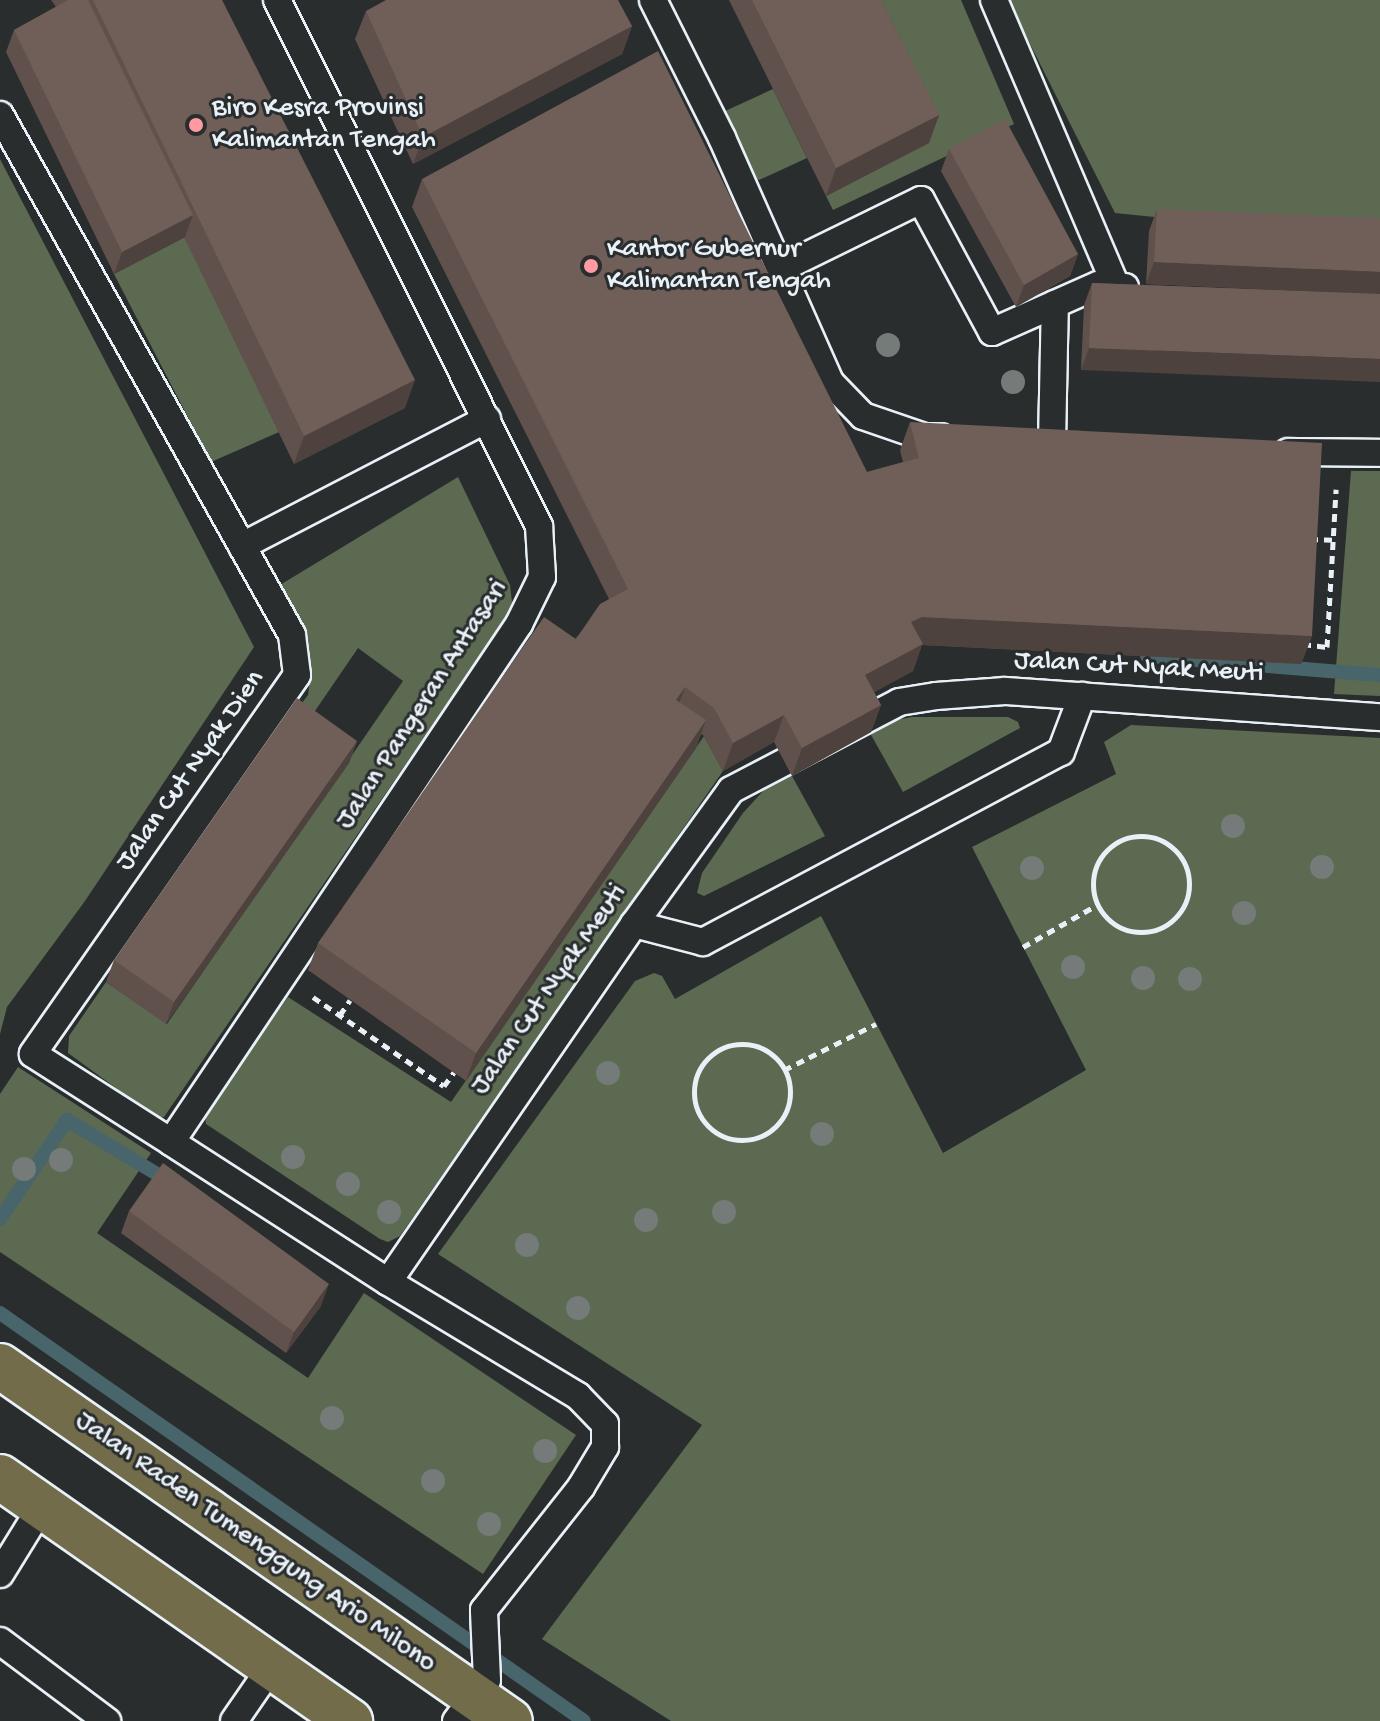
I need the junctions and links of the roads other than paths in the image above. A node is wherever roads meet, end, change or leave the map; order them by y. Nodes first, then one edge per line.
1 (277, 0) edge
2 (653, 0) edge
3 (994, 0) edge
4 (0, 115) edge
5 (722, 138) junction
6 (694, 152) edge
7 (780, 269) junction
8 (452, 277) edge
9 (1116, 286) junction
10 (1147, 289) edge
11 (424, 292) junction
12 (1055, 304) junction
13 (487, 419) junction
14 (968, 438) edge
15 (1024, 440) edge
16 (1052, 442) junction
17 (1084, 443) edge
18 (1259, 450) edge
19 (1380, 453) edge
20 (242, 546) junction
21 (1082, 696) junction
22 (1380, 717) edge
23 (634, 924) junction
24 (171, 1142) junction
25 (388, 1282) junction
26 (0, 1366) edge
27 (0, 1477) edge
28 (42, 1506) junction
29 (0, 1574) edge
30 (0, 1641) edge
31 (272, 1666) junction
32 (472, 1699) edge
33 (107, 1721) edge
34 (234, 1721) edge
35 (350, 1721) edge
36 (510, 1721) edge

1 - 11 lane, Jalan Pangeran Antasari
2 - 5 lane
3 - 9 lane
4 - 20 lane, Jalan Cut Nyak Dien
5 - 6 lane
5 - 7 lane
7 - 12 lane
7 - 14 lane
8 - 11 lane
9 - 10 lane
9 - 12 lane
11 - 13 lane, Jalan Pangeran Antasari
12 - 16 lane
13 - 20 lane
13 - 24 lane, Jalan Pangeran Antasari
15 - 16 lane
16 - 17 lane
18 - 19 lane
20 - 24 lane, Jalan Cut Nyak Dien
21 - 22 lane, Jalan Cut Nyak Meuti
21 - 23 lane
21 - 23 lane, Jalan Cut Nyak Meuti
23 - 25 lane, Jalan Cut Nyak Meuti
24 - 25 lane
25 - 32 lane
26 - 32 highway, Jalan Raden Tumenggung Ario Milono
27 - 28 highway
28 - 29 lane
28 - 31 highway
30 - 33 lane
31 - 34 lane
31 - 35 highway
32 - 36 highway, Jalan Raden Tumenggung Ario Milono

